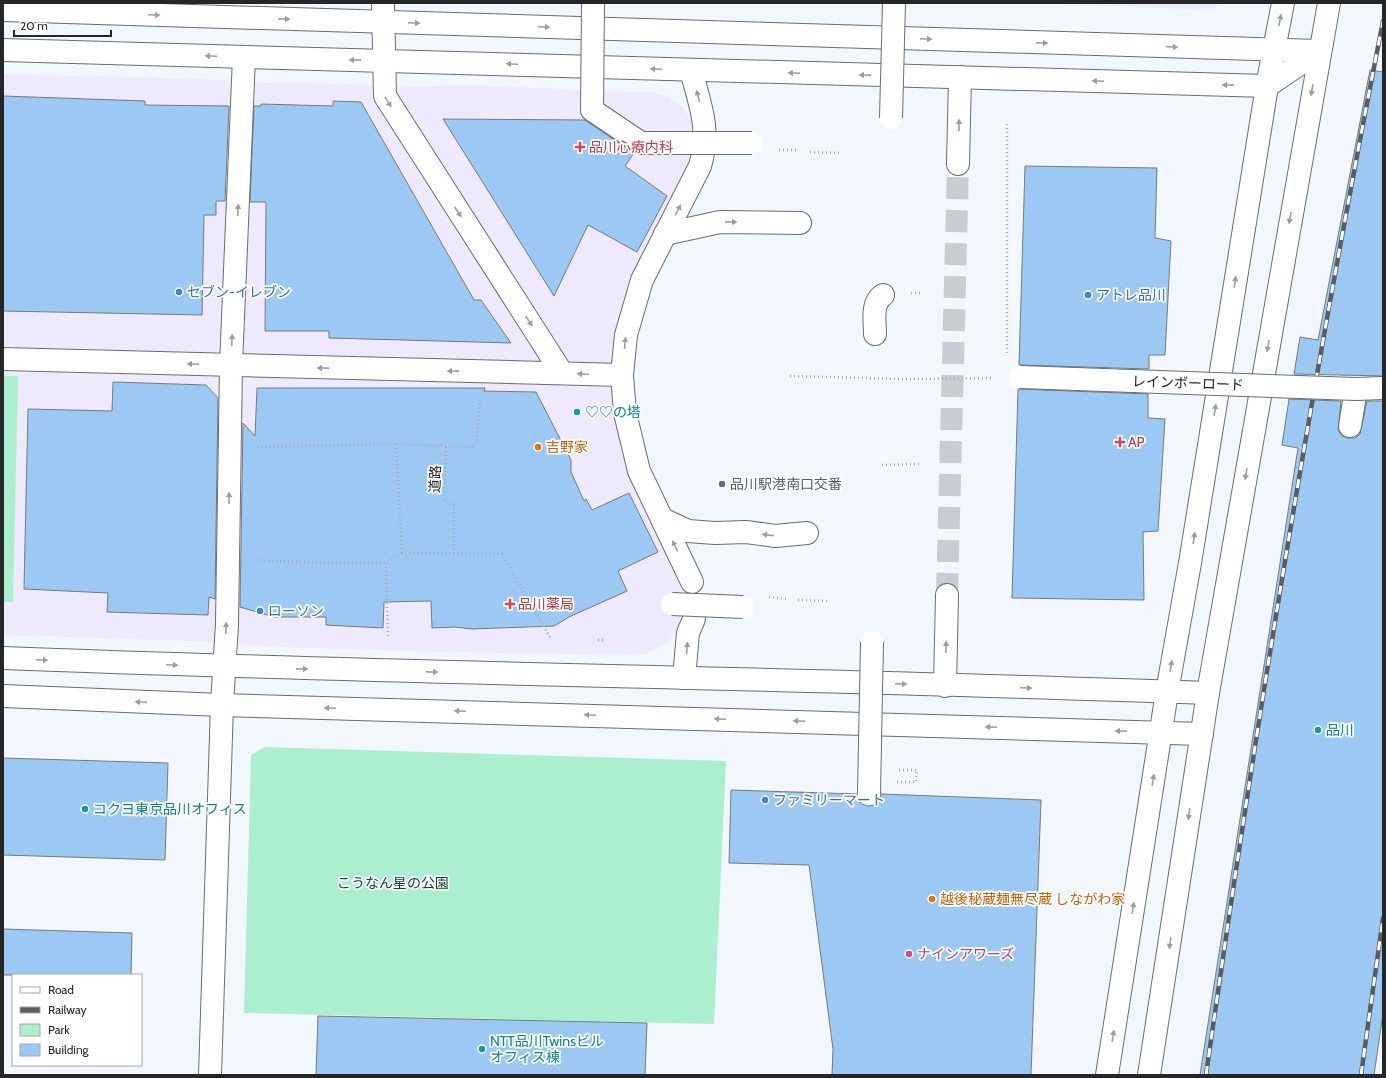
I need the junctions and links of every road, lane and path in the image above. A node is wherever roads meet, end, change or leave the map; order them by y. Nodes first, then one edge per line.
1 (594, 3) edge
2 (894, 3) edge
3 (1283, 3) edge
4 (1328, 3) edge
5 (3, 10) edge
6 (383, 13) edge
7 (3, 50) edge
8 (1274, 50) junction
9 (1319, 51) junction
10 (244, 57) junction
11 (383, 60) junction
12 (691, 70) junction
13 (960, 77) junction
14 (1267, 86) junction
15 (891, 118) dead end
16 (1008, 124) dead end
17 (752, 143) dead end
18 (778, 150) dead end
19 (799, 150) dead end
20 (810, 152) dead end
21 (841, 153) dead end
22 (958, 164) tunnel mouth
23 (800, 222) dead end
24 (665, 234) junction
25 (883, 295) dead end
26 (875, 334) dead end
27 (1007, 358) dead end
28 (3, 359) edge
29 (231, 365) junction
30 (482, 372) junction
31 (562, 373) junction
32 (622, 375) junction
33 (790, 376) dead end
34 (1020, 377) joint
35 (1383, 388) edge
36 (1356, 389) junction
37 (1350, 426) dead end
38 (396, 444) junction
39 (446, 446) junction
40 (230, 448) junction
41 (919, 464) dead end
42 (882, 465) dead end
43 (662, 519) junction
44 (807, 532) dead end
45 (402, 553) junction
46 (454, 554) junction
47 (228, 559) junction
48 (386, 563) junction
49 (692, 582) dead end
50 (947, 594) tunnel mouth
51 (768, 597) dead end
52 (789, 598) dead end
53 (798, 600) dead end
54 (830, 601) dead end
55 (672, 604) dead end
56 (743, 607) dead end
57 (694, 619) dead end
58 (388, 636) dead end
59 (551, 639) dead end
60 (598, 640) dead end
61 (606, 640) dead end
62 (872, 642) dead end
63 (3, 658) edge
64 (224, 667) junction
65 (684, 678) junction
66 (945, 686) junction
67 (1167, 692) junction
68 (1208, 693) junction
69 (3, 696) edge
70 (222, 705) junction
71 (1160, 732) junction
72 (1202, 734) junction
73 (869, 794) dead end
74 (210, 1075) edge
75 (1107, 1075) edge
76 (1149, 1075) edge

1 - 17 street, bridge
2 - 15 street, bridge
8 -> 3 street
4 - 9 street
5 -> 6 street
6 -> 8 street
6 - 11 street
10 -> 7 street
8 - 9 street
8 - 14 street
9 - 14 street
9 -> 68 street
11 -> 10 street
29 -> 10 street
12 -> 11 street
11 -> 31 street
13 -> 12 street
24 -> 12 street
14 -> 13 street
22 -> 13 street
67 -> 14 street
16 - 27 path
18 - 19 path
20 - 21 path
24 -> 23 street
32 -> 24 street
25 - 26 street
29 -> 28 street
30 -> 29 street
29 - 40 street
30 - 31 street
30 - 39 path
32 -> 31 street
32 - 43 street
33 - 34 path
34 - 36 street, レインボーロード, bridge
35 - 36 street, レインボーロード, bridge
36 - 37 street
38 - 39 path
38 - 40 path
38 - 45 path
39 - 46 path, 道路
47 -> 40 street
41 - 42 path
44 -> 43 street
49 -> 43 street
45 - 46 path
45 - 48 path
46 - 59 path
47 - 48 path
64 -> 47 street
48 - 58 path
66 -> 50 street
51 - 52 path
53 - 54 path
55 - 56 street, bridge
65 -> 57 street
60 - 61 path
62 - 73 street, bridge
63 -> 64 street
64 -> 65 street
64 - 70 street
65 -> 66 street
66 -> 67 street
67 - 68 street
67 - 71 street
68 - 72 street
70 -> 69 street
71 -> 70 street
70 - 74 street
71 - 72 street
75 -> 71 street
72 -> 76 street

